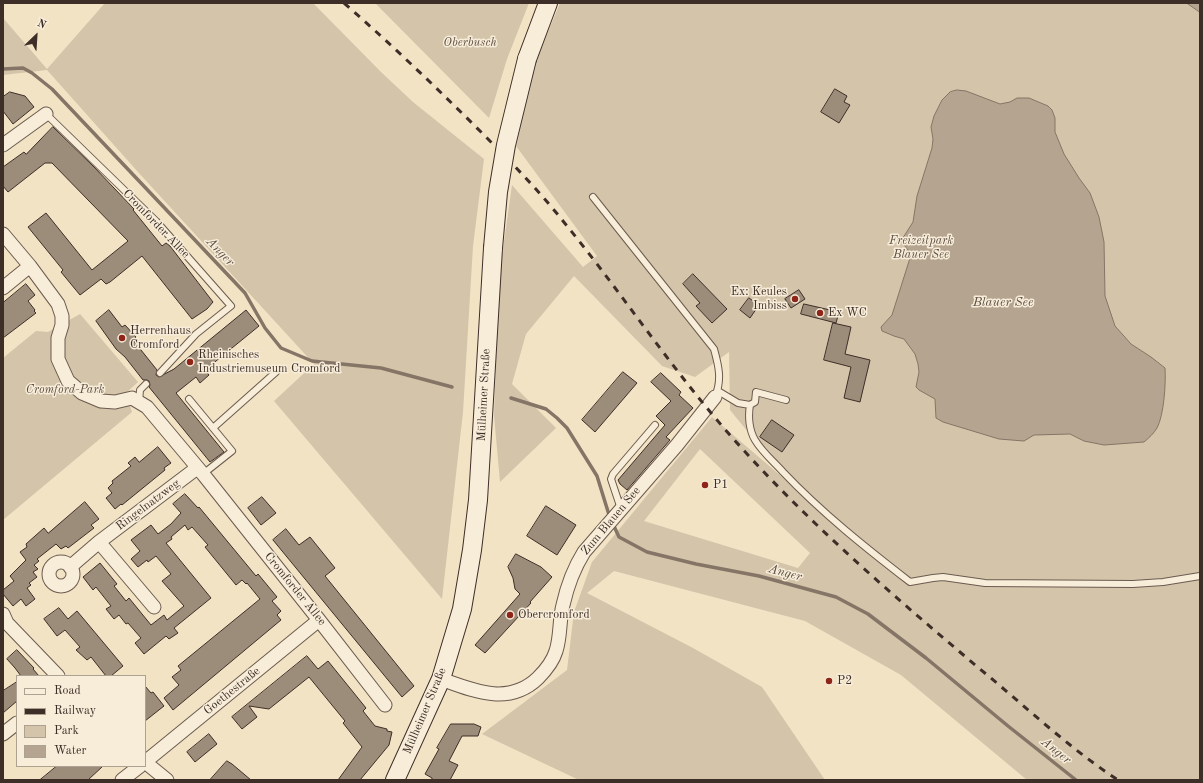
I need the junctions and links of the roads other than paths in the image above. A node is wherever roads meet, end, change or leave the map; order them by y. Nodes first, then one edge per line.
1 (548, 3) edge
2 (46, 114) joint
3 (3, 145) edge
4 (593, 197) dead end
5 (3, 234) edge
6 (30, 266) junction
7 (3, 288) edge
8 (276, 372) dead end
9 (160, 373) dead end
10 (146, 384) dead end
11 (716, 394) junction
12 (189, 399) dead end
13 (786, 400) dead end
14 (139, 402) junction
15 (750, 405) junction
16 (655, 425) dead end
17 (213, 428) junction
18 (200, 471) junction
19 (620, 511) junction
20 (99, 542) junction
21 (70, 567) dead end
22 (1200, 576) edge
23 (154, 607) dead end
24 (3, 614) edge
25 (319, 620) junction
26 (57, 675) edge
27 (441, 679) junction
28 (385, 705) dead end
29 (16, 724) edge
30 (3, 734) edge
31 (146, 761) edge
32 (146, 763) edge
33 (139, 767) edge
34 (122, 780) edge
35 (166, 780) edge
36 (395, 780) edge

1 - 27 main road, Mülheimer Straße, bridge
2 - 3 street, Cromforder Allee
2 - 9 lane, Cromforder Allee
4 - 11 lane
5 - 6 street
6 - 7 street
6 - 14 street
8 - 17 lane
10 - 14 lane
11 - 15 lane
11 - 19 street, Zum Blauen See
12 - 17 lane
13 - 15 lane
14 - 18 street, Cromforder Allee
15 - 22 lane
16 - 19 lane
17 - 18 lane
18 - 20 street, Ringelnatzweg
18 - 25 street, Cromforder Allee
19 - 27 street, Zum Blauen See
20 - 21 street, Ringelnatzweg
20 - 23 street
24 - 26 street
25 - 28 street, Cromforder Allee
25 - 31 street, Goethestraße
27 - 36 main road, Mülheimer Straße
29 - 30 street
32 - 35 street
33 - 34 street

